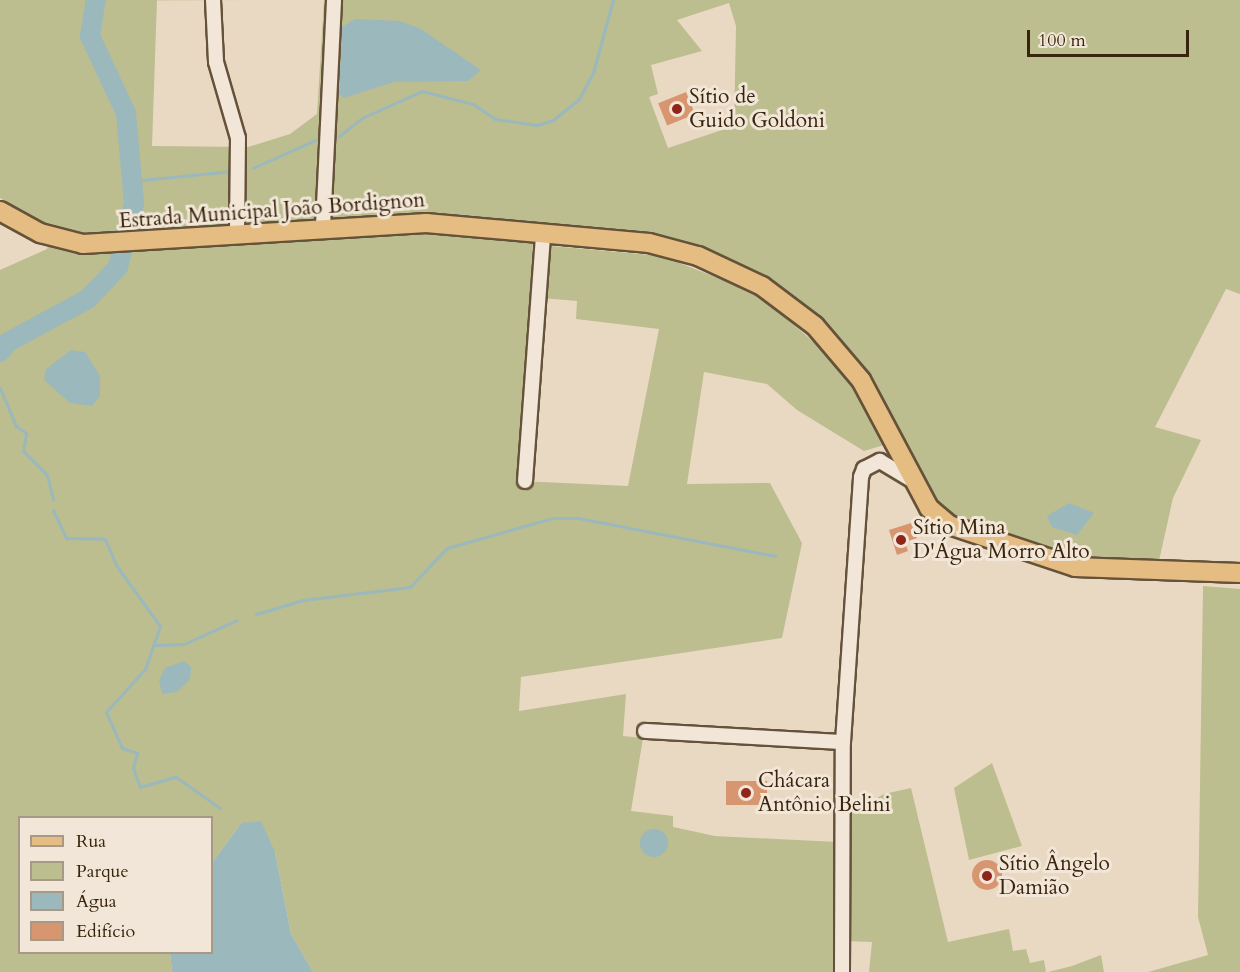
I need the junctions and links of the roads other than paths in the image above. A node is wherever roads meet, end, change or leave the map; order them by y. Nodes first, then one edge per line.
1 (213, 0) edge
2 (334, 0) edge
3 (0, 211) edge
4 (323, 226) junction
5 (237, 233) junction
6 (543, 233) junction
7 (525, 481) dead end
8 (917, 484) junction
9 (1240, 573) edge
10 (645, 731) dead end
11 (843, 742) junction
12 (842, 972) edge

1 - 5 street
2 - 4 street
3 - 5 main road, Estrada Municipal João Bordignon
4 - 5 main road, Estrada Municipal João Bordignon
4 - 6 main road, Estrada Municipal João Bordignon
6 - 7 street
6 - 8 main road, Estrada Municipal João Bordignon
8 - 9 main road, Estrada Municipal João Bordignon
8 - 11 street
10 - 11 street
11 - 12 street

